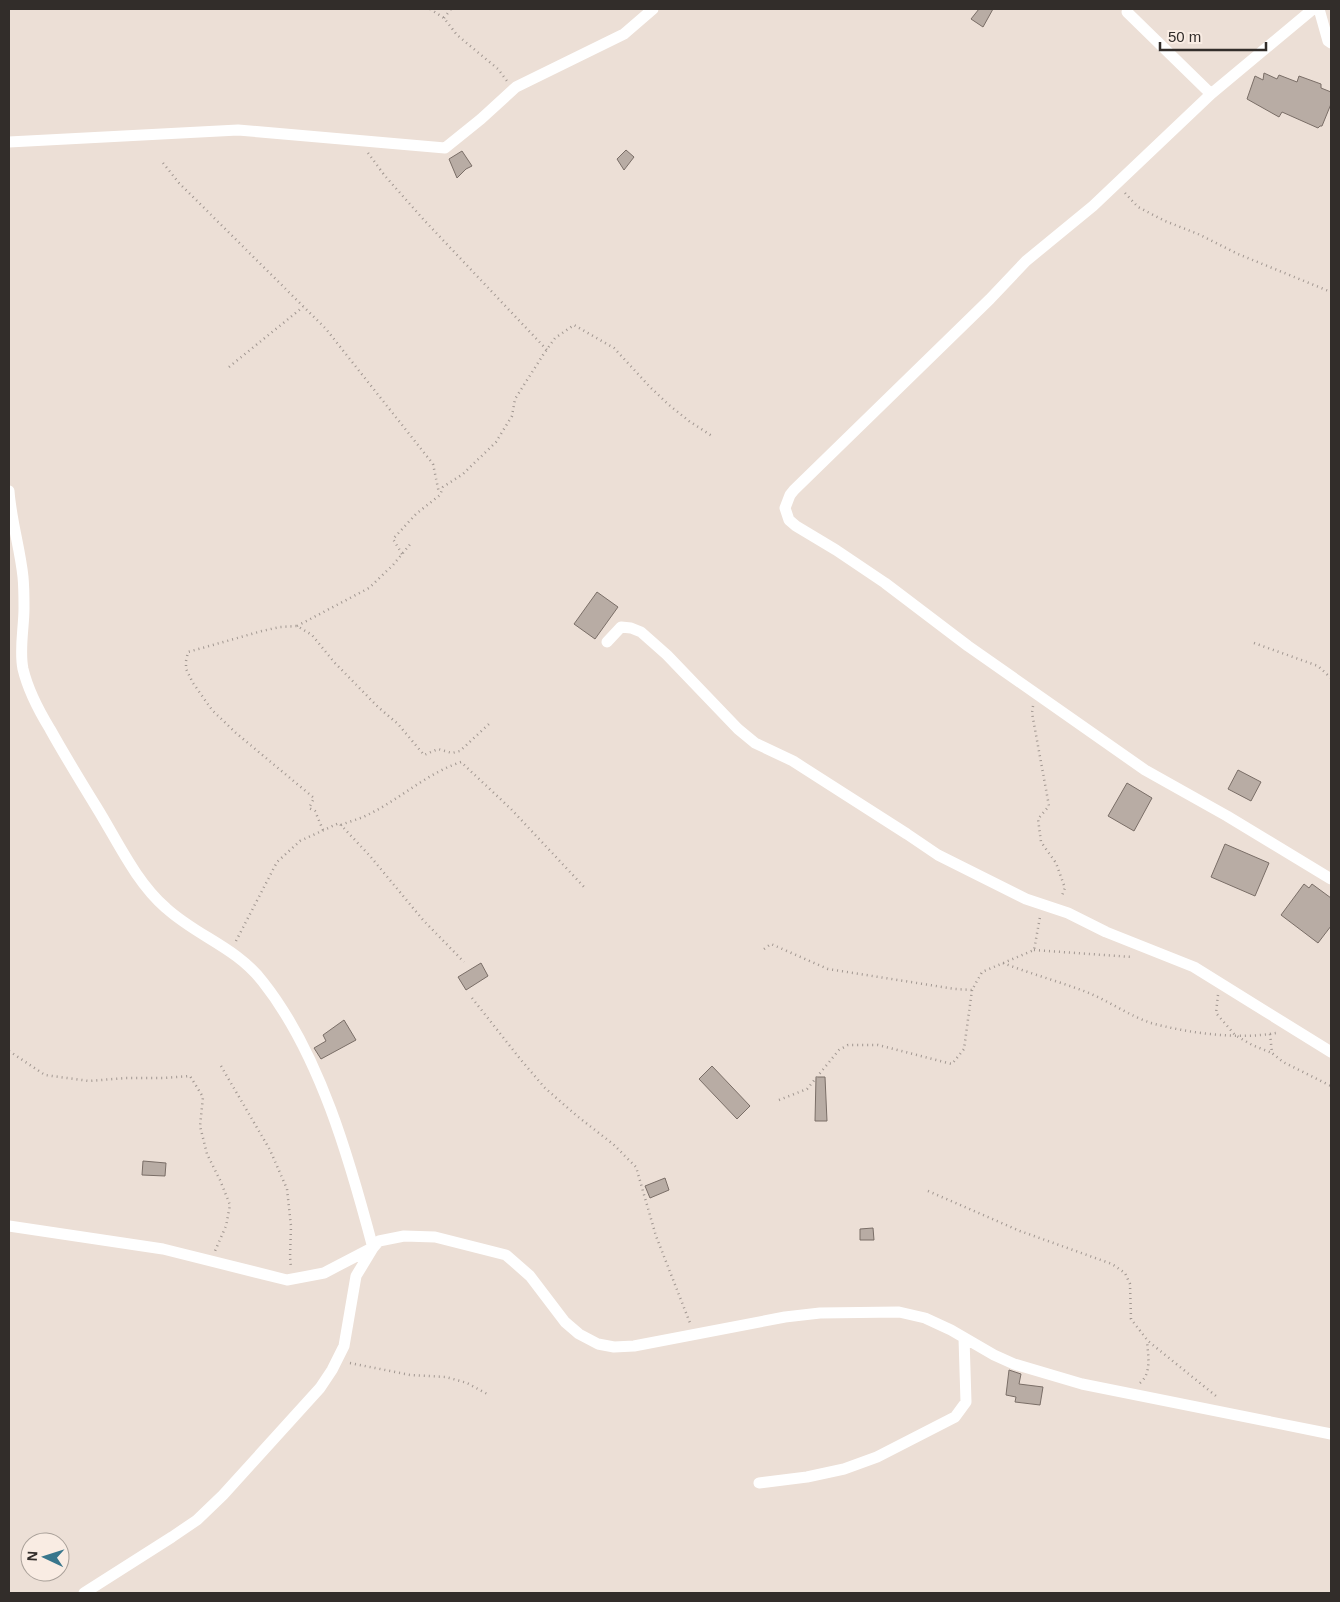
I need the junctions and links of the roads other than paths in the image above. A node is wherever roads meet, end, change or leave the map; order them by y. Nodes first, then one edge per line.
1 (653, 9) edge
2 (1312, 9) edge
3 (1127, 12) dead end
4 (1331, 42) edge
5 (1211, 94) junction
6 (9, 142) edge
7 (9, 491) edge
8 (607, 642) dead end
9 (1331, 879) edge
10 (1331, 1052) edge
11 (9, 1226) edge
12 (373, 1248) junction
13 (964, 1338) junction
14 (1331, 1434) edge
15 (759, 1483) dead end
16 (84, 1593) edge

1 - 6 street
2 - 4 street
2 - 5 street
3 - 5 street
5 - 9 street
7 - 12 street
8 - 10 street
11 - 12 street
12 - 13 street
12 - 16 street
13 - 14 street
13 - 15 street

